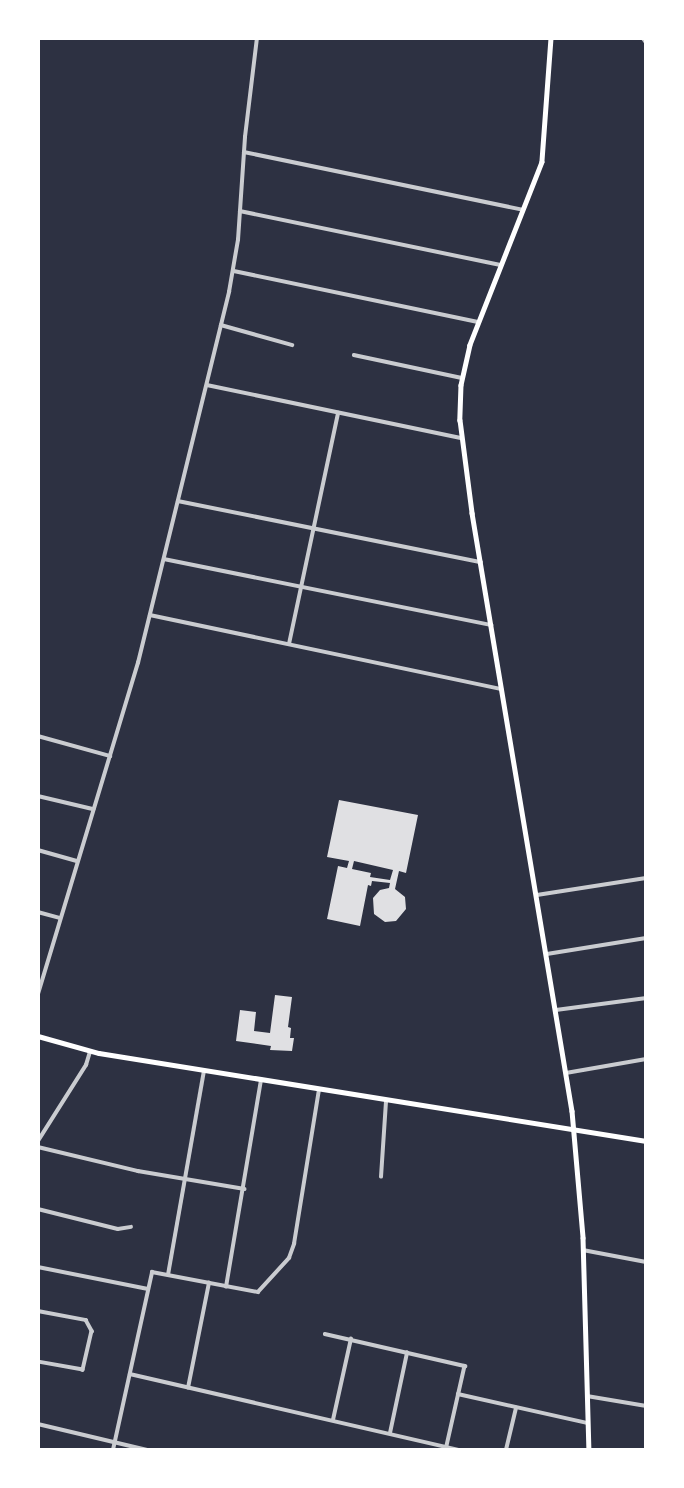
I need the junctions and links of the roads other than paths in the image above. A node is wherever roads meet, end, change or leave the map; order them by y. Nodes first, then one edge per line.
1 (257, 38) edge
2 (551, 38) edge
3 (244, 152) junction
4 (524, 210) junction
5 (240, 211) junction
6 (501, 265) junction
7 (233, 271) junction
8 (478, 322) junction
9 (221, 325) junction
10 (292, 345) dead end
11 (354, 355) dead end
12 (462, 378) junction
13 (207, 385) junction
14 (338, 412) junction
15 (461, 438) junction
16 (178, 501) junction
17 (314, 528) junction
18 (164, 559) junction
19 (481, 562) junction
20 (301, 586) junction
21 (150, 615) junction
22 (491, 625) junction
23 (289, 644) junction
24 (501, 689) junction
25 (38, 736) edge
26 (110, 756) junction
27 (38, 796) edge
28 (93, 809) junction
29 (38, 850) edge
30 (77, 861) junction
31 (646, 878) edge
32 (537, 895) junction
33 (38, 912) edge
34 (60, 918) junction
35 (646, 938) edge
36 (547, 954) junction
37 (41, 969) edge
38 (38, 994) edge
39 (646, 998) edge
40 (556, 1010) junction
41 (38, 1036) edge
42 (90, 1052) junction
43 (646, 1059) edge
44 (204, 1071) junction
45 (566, 1073) junction
46 (261, 1080) junction
47 (319, 1090) junction
48 (386, 1101) junction
49 (574, 1131) junction
50 (38, 1141) edge
51 (646, 1141) edge
52 (38, 1147) edge
53 (382, 1177) dead end
54 (186, 1180) junction
55 (244, 1189) junction
56 (38, 1209) edge
57 (131, 1227) dead end
58 (583, 1250) junction
59 (646, 1262) edge
60 (38, 1267) edge
61 (168, 1275) junction
62 (209, 1283) junction
63 (226, 1287) junction
64 (148, 1289) junction
65 (38, 1311) edge
66 (325, 1334) dead end
67 (351, 1339) junction
68 (407, 1352) junction
69 (38, 1362) edge
70 (130, 1374) junction
71 (188, 1388) junction
72 (458, 1394) junction
73 (587, 1395) junction
74 (646, 1406) edge
75 (516, 1408) junction
76 (333, 1420) junction
77 (588, 1423) junction
78 (38, 1424) edge
79 (390, 1433) junction
80 (116, 1441) junction
81 (447, 1447) junction
82 (113, 1450) edge
83 (147, 1450) edge
84 (459, 1450) edge
85 (506, 1450) edge
86 (589, 1450) edge

1 - 3 street
2 - 4 main road
3 - 4 street
3 - 5 street
4 - 6 main road
5 - 6 street
5 - 7 street
6 - 8 main road
7 - 8 street
7 - 9 street
8 - 12 main road
9 - 10 street
9 - 13 street
11 - 12 street
12 - 15 main road
13 - 14 street
13 - 16 street
14 - 15 street
14 - 17 street
15 - 19 main road
16 - 17 street
16 - 18 street
17 - 19 street
17 - 20 street
18 - 20 street
18 - 21 street
19 - 22 main road
20 - 22 street
20 - 23 street
21 - 23 street
21 - 26 street
22 - 24 main road
23 - 24 street
24 - 32 main road
25 - 26 street
26 - 28 street
27 - 28 street
28 - 30 street
29 - 30 street
30 - 34 street
31 - 32 street
32 - 36 main road
33 - 34 street
34 - 37 street
35 - 36 street
36 - 40 main road
37 - 38 street
39 - 40 street
40 - 45 main road
41 - 42 main road
42 - 44 main road
42 - 50 street
43 - 45 street
44 - 46 main road
44 - 54 street
45 - 49 main road
46 - 47 main road
46 - 55 street
47 - 48 main road
47 - 63 street
48 - 49 main road
48 - 53 street
49 - 51 main road
49 - 58 main road
52 - 54 street
54 - 55 street
54 - 61 street
55 - 63 street
56 - 57 street
58 - 59 street
58 - 73 main road
60 - 64 street
61 - 62 street
61 - 64 street
62 - 63 street
62 - 71 street
64 - 70 street
65 - 69 street
66 - 67 street
67 - 68 street
67 - 76 street
68 - 72 street
68 - 79 street
70 - 71 street
70 - 80 street
71 - 76 street
72 - 75 street
72 - 81 street
73 - 74 street
73 - 77 main road
75 - 77 street
75 - 85 street
76 - 79 street
77 - 86 main road
78 - 80 street
79 - 81 street
80 - 82 street
80 - 83 street
81 - 84 street

